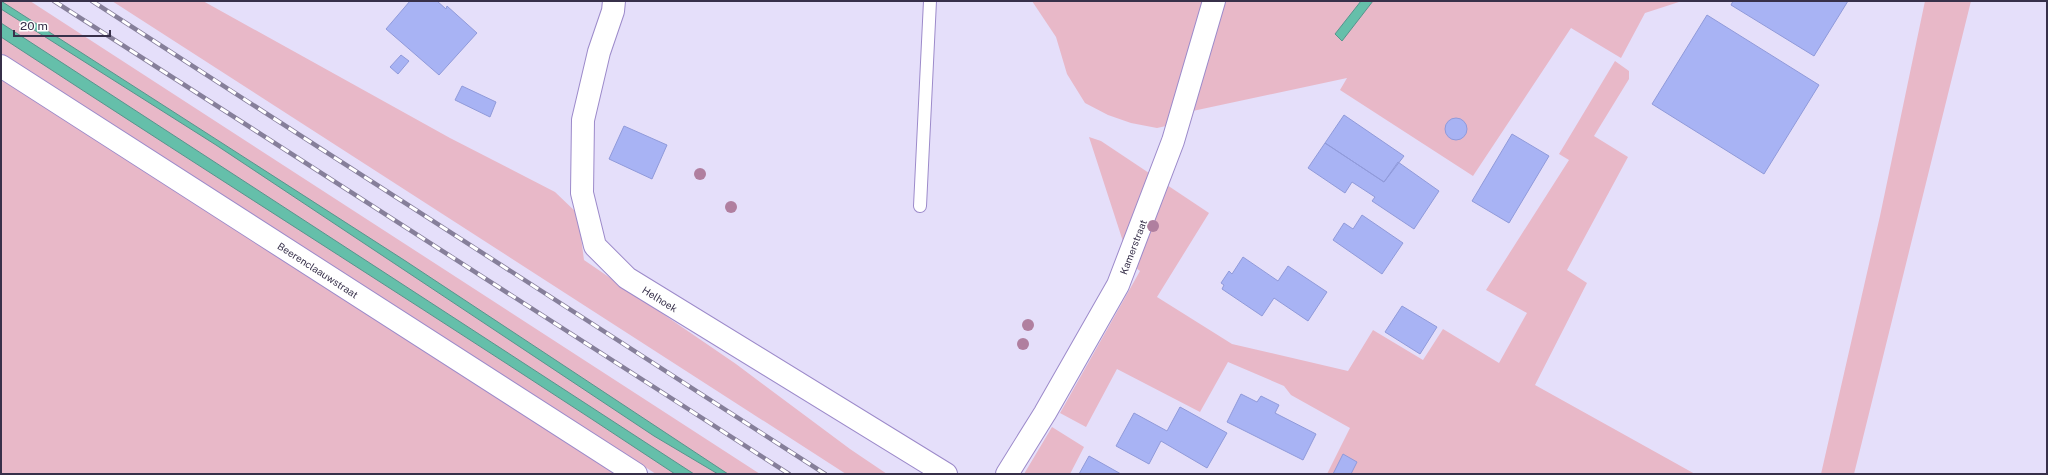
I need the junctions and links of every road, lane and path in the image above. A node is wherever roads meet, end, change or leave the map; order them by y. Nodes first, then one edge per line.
1 (614, 1) edge
2 (930, 1) edge
3 (1214, 1) edge
4 (1, 66) edge
5 (920, 206) dead end
6 (636, 474) edge
7 (946, 474) edge
8 (1007, 474) edge

1 - 7 street, Helhoek
2 - 5 lane
3 - 8 street, Kamerstraat
4 - 6 street, Beerenclaauwstraat

